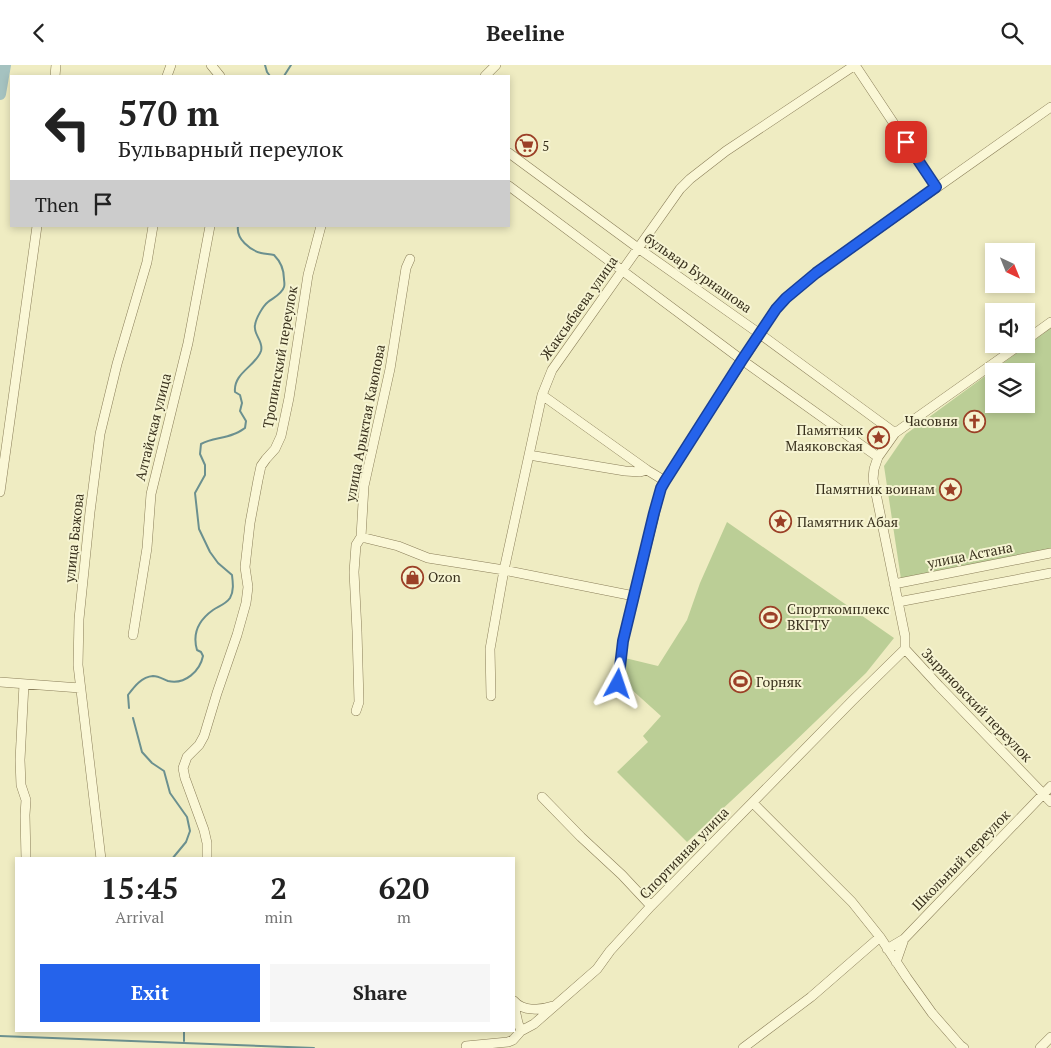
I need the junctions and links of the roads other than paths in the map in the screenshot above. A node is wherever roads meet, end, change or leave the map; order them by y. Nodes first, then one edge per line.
1 (211, 65) edge
2 (496, 65) edge
3 (855, 65) edge
4 (219, 75) edge
5 (486, 75) edge
6 (1051, 107) edge
7 (510, 154) edge
8 (510, 187) edge
9 (936, 187) junction
10 (36, 227) edge
11 (153, 227) edge
12 (210, 227) edge
13 (322, 227) edge
14 (638, 247) junction
15 (410, 259) dead end
16 (622, 271) junction
17 (1051, 322) edge
18 (760, 334) junction
19 (1035, 334) edge
20 (1008, 353) edge
21 (742, 360) junction
22 (542, 395) junction
23 (895, 433) junction
24 (529, 455) junction
25 (878, 457) junction
26 (647, 470) junction
27 (665, 481) junction
28 (0, 492) edge
29 (361, 537) junction
30 (1051, 553) edge
31 (504, 570) junction
32 (1051, 573) edge
33 (894, 584) junction
34 (634, 596) junction
35 (898, 602) junction
36 (133, 635) dead end
37 (905, 649) junction
38 (0, 682) edge
39 (24, 684) junction
40 (618, 684) dead end
41 (80, 688) junction
42 (492, 696) dead end
43 (356, 711) dead end
44 (1051, 786) edge
45 (1044, 794) junction
46 (542, 797) dead end
47 (1051, 802) edge
48 (753, 803) junction
49 (26, 857) edge
50 (101, 857) edge
51 (207, 857) edge
52 (651, 906) junction
53 (880, 937) junction
54 (904, 939) junction
55 (887, 949) junction
56 (896, 962) junction
57 (515, 1002) edge
58 (554, 1006) junction
59 (515, 1010) edge
60 (521, 1031) junction
61 (1051, 1037) edge
62 (466, 1046) dead end
63 (743, 1048) edge
64 (964, 1048) edge
65 (1040, 1048) edge

1 - 4 street
2 - 5 street
3 - 9 street
3 - 14 street, Жаксыбаева улица
6 - 9 street
7 - 14 street, бульвар Бурнашова
8 - 16 street
9 - 18 street
10 - 28 street
11 - 41 street, улица Бажова
12 - 36 street, Алтайская улица
13 - 51 street, Тропинский переулок
14 - 16 street, Жаксыбаева улица
14 - 18 street, бульвар Бурнашова
15 - 29 street, улица Арыктая Каюпова
16 - 21 street
16 - 22 street, Жаксыбаева улица
17 - 19 street
18 - 21 street
18 - 23 street, бульвар Бурнашова
20 - 23 street
21 - 25 street
21 - 27 street
22 - 24 street, Жаксыбаева улица
22 - 26 street
23 - 25 street
24 - 26 street
24 - 31 street, Жаксыбаева улица
25 - 33 street
26 - 27 street
27 - 34 street
29 - 31 street
29 - 43 street, улица Арыктая Каюпова
30 - 33 street, улица Астана
31 - 34 street
31 - 42 street, Жаксыбаева улица
32 - 35 street
33 - 35 street
34 - 40 street
35 - 37 street
37 - 45 street, Зыряновский переулок
37 - 48 street, Спортивная улица
38 - 39 street
39 - 41 street
39 - 49 street
41 - 50 street, улица Бажова
44 - 45 street, Школьный переулок
45 - 47 street, Зыряновский переулок
45 - 54 street, Школьный переулок
46 - 52 street
48 - 52 street, Спортивная улица
48 - 53 street
52 - 58 street, Спортивная улица
53 - 55 street
53 - 63 street
54 - 55 street, Школьный переулок
54 - 56 street
55 - 56 street
56 - 64 street
57 - 58 street
58 - 60 street, Спортивная улица
59 - 60 street
60 - 62 street, Спортивная улица
61 - 65 street

